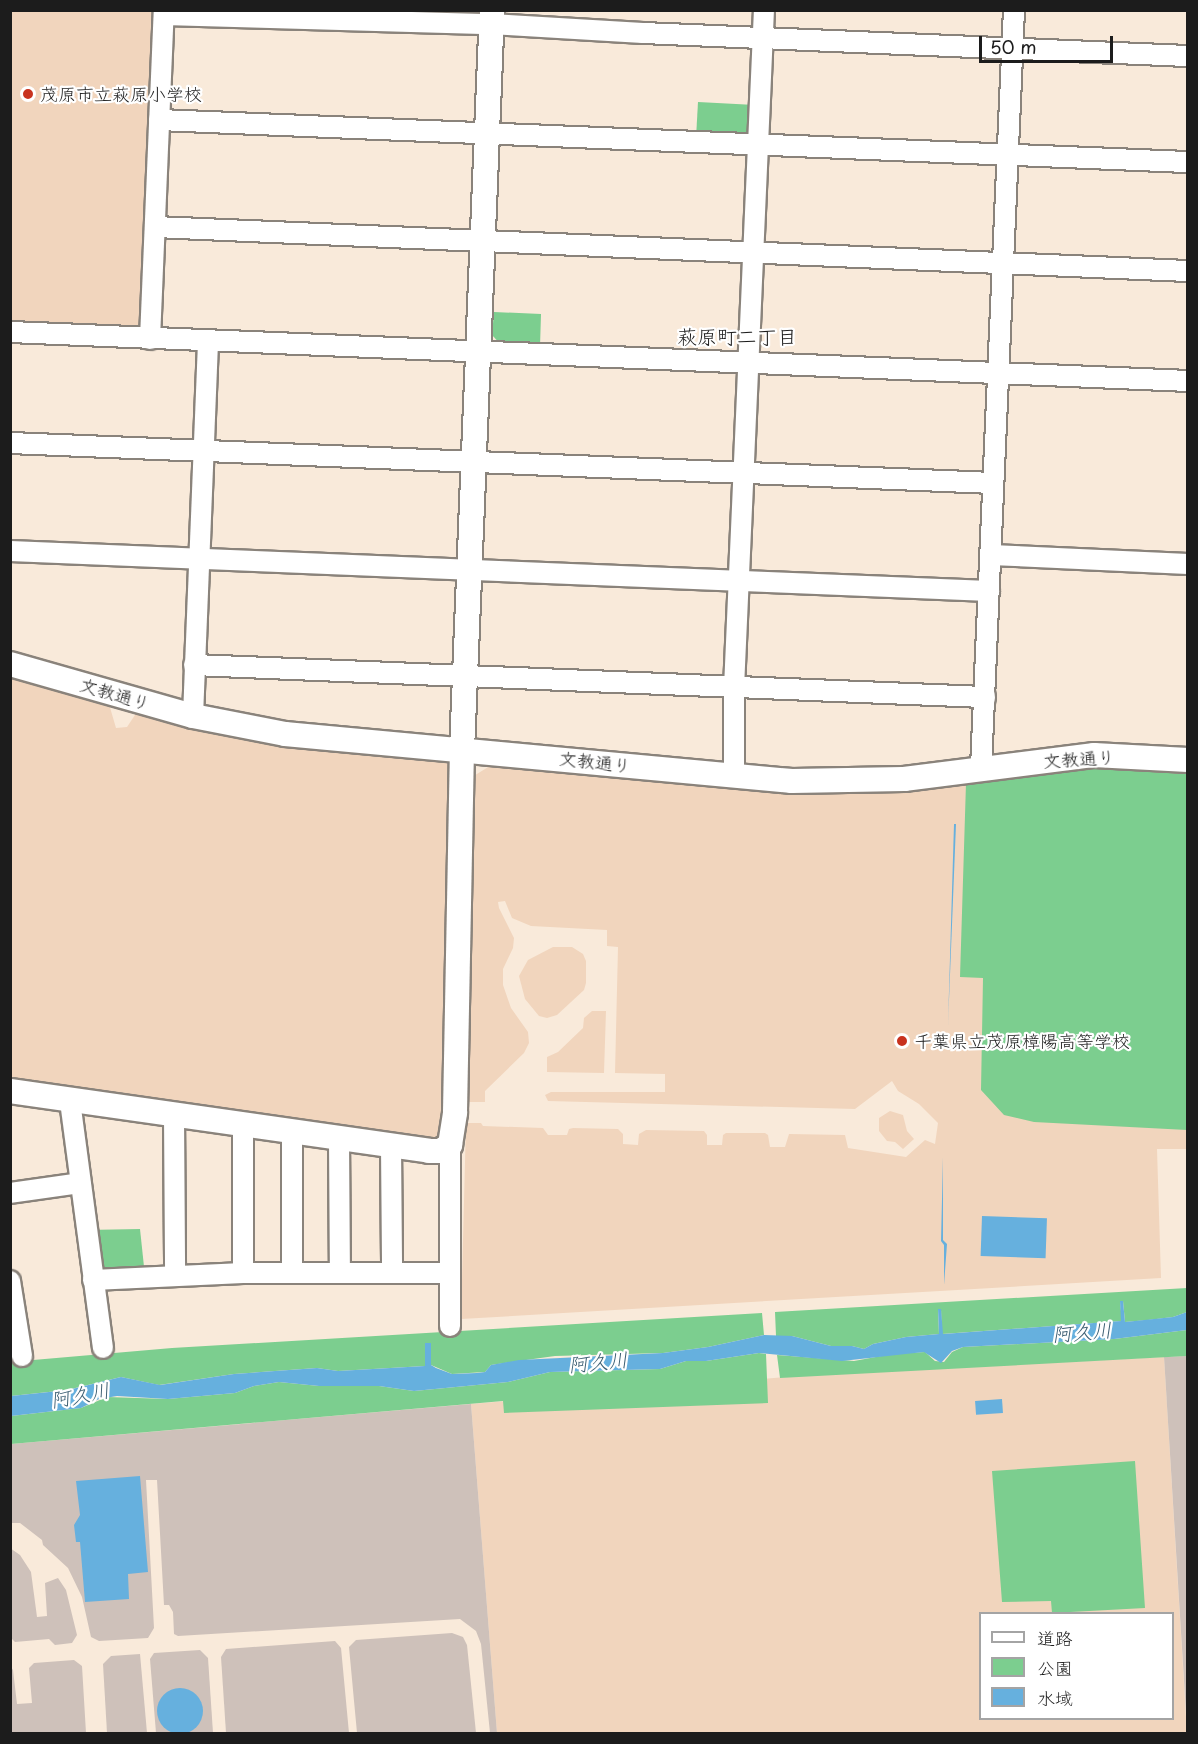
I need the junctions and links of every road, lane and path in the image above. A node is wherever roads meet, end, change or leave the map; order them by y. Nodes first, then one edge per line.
1 (764, 10) edge
2 (1014, 10) edge
3 (164, 13) edge
4 (491, 17) edge
5 (762, 37) junction
6 (1011, 49) junction
7 (1188, 56) edge
8 (159, 120) junction
9 (488, 132) junction
10 (757, 145) junction
11 (1008, 155) junction
12 (1188, 162) edge
13 (155, 227) junction
14 (483, 240) junction
15 (753, 253) junction
16 (1003, 264) junction
17 (1188, 271) edge
18 (10, 332) edge
19 (150, 339) junction
20 (208, 341) junction
21 (479, 350) junction
22 (749, 363) junction
23 (998, 373) junction
24 (1188, 381) edge
25 (10, 443) edge
26 (203, 451) junction
27 (474, 461) junction
28 (743, 473) junction
29 (993, 483) junction
30 (10, 551) edge
31 (991, 555) junction
32 (199, 558) junction
33 (1188, 564) edge
34 (469, 568) junction
35 (739, 580) junction
36 (989, 591) junction
37 (10, 664) edge
38 (194, 664) junction
39 (465, 675) junction
40 (734, 688) junction
41 (984, 698) junction
42 (193, 716) junction
43 (462, 750) junction
44 (1188, 760) edge
45 (981, 768) junction
46 (734, 775) junction
47 (10, 1091) edge
48 (70, 1101) junction
49 (174, 1115) junction
50 (243, 1125) junction
51 (292, 1133) junction
52 (339, 1139) junction
53 (450, 1145) junction
54 (391, 1146) junction
55 (80, 1183) junction
56 (10, 1192) edge
57 (243, 1273) junction
58 (292, 1273) junction
59 (340, 1273) junction
60 (392, 1273) junction
61 (450, 1273) junction
62 (175, 1276) junction
63 (93, 1280) junction
64 (10, 1281) edge
65 (450, 1326) dead end
66 (103, 1348) dead end
67 (22, 1356) dead end

1 - 5 street
2 - 6 street
3 - 4 street
3 - 8 street
4 - 5 street
4 - 9 street
5 - 6 street
5 - 10 street
6 - 7 street
6 - 11 street
8 - 9 street
8 - 13 street
9 - 10 street
9 - 14 street
10 - 11 street
10 - 15 street
11 - 12 street
11 - 16 street
13 - 14 street
13 - 19 street
14 - 15 street
14 - 21 street
15 - 16 street
15 - 22 street
16 - 17 street
16 - 23 street
18 - 19 street
19 - 20 street
20 - 21 street
20 - 26 street
21 - 22 street
21 - 27 street
22 - 23 street
22 - 28 street
23 - 24 street
23 - 29 street
25 - 26 street
26 - 27 street
26 - 32 street
27 - 28 street
27 - 34 street
28 - 29 street
28 - 35 street
29 - 31 street
30 - 32 street
31 - 33 street
31 - 36 street
32 - 34 street
32 - 38 street
34 - 35 street
34 - 39 street
35 - 36 street
35 - 40 street
36 - 41 street
37 - 42 street, 文教通り
38 - 39 street
38 - 42 street
39 - 40 street
39 - 43 street
40 - 41 street
40 - 46 street
41 - 45 street
42 - 43 street, 文教通り
43 - 46 street, 文教通り
43 - 53 street
44 - 45 street, 文教通り
45 - 46 street, 文教通り
47 - 48 street
48 - 49 street
48 - 55 street
49 - 50 street
49 - 62 street
50 - 51 street
50 - 57 street
51 - 52 street
51 - 58 street
52 - 54 street
52 - 59 street
53 - 54 street
53 - 61 street
54 - 60 street
55 - 56 street
55 - 63 street
57 - 58 street
57 - 62 street
58 - 59 street
59 - 60 street
60 - 61 street
61 - 65 street
62 - 63 street
63 - 66 street
64 - 67 street

